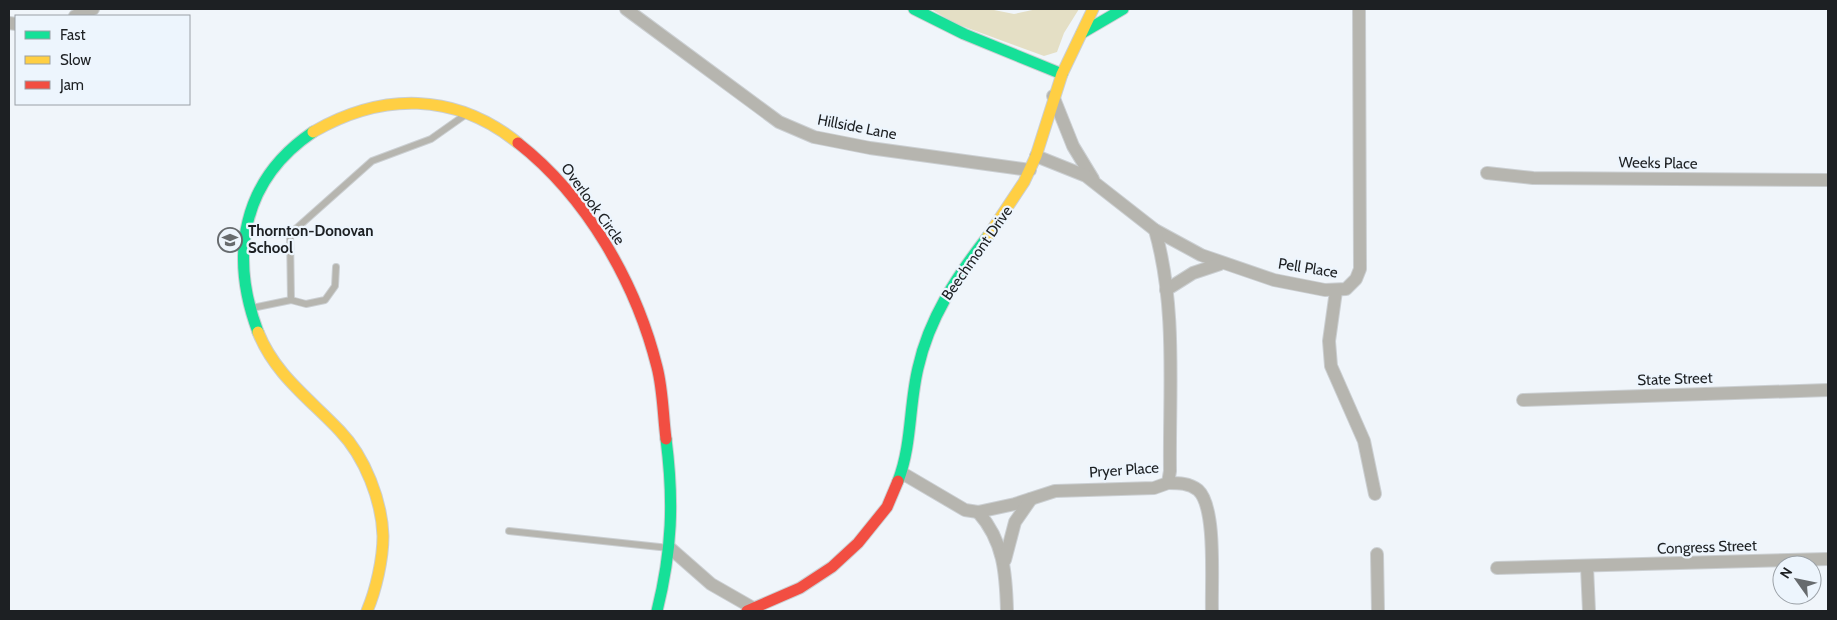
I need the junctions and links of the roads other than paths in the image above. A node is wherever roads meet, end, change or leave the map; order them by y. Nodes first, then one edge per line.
1 (94, 9) edge
2 (626, 9) edge
3 (914, 9) edge
4 (1093, 9) edge
5 (1123, 9) edge
6 (1359, 9) edge
7 (78, 15) edge
8 (1080, 35) junction
9 (1062, 74) junction
10 (1054, 96) junction
11 (468, 114) junction
12 (1036, 156) junction
13 (1030, 170) junction
14 (1487, 172) dead end
15 (1828, 180) edge
16 (1096, 183) junction
17 (1155, 230) junction
18 (244, 234) junction
19 (290, 234) junction
20 (1220, 264) junction
21 (336, 267) dead end
22 (1166, 290) junction
23 (1336, 290) junction
24 (291, 300) junction
25 (248, 309) junction
26 (1828, 390) edge
27 (1523, 400) dead end
28 (902, 473) junction
29 (1168, 483) junction
30 (1375, 494) dead end
31 (1031, 498) junction
32 (978, 512) junction
33 (509, 531) dead end
34 (670, 548) junction
35 (1377, 554) dead end
36 (1828, 559) edge
37 (1587, 567) junction
38 (1497, 568) dead end
39 (1004, 570) junction
40 (750, 610) edge
41 (367, 611) edge
42 (657, 611) edge
43 (1007, 611) edge
44 (1212, 611) edge
45 (1378, 611) edge
46 (1589, 611) edge

1 - 7 street
2 - 13 street, Hillside Lane
3 - 9 street
4 - 8 street, Beechmont Drive
5 - 8 street
6 - 23 street, Pell Place
8 - 9 street, Beechmont Drive
9 - 10 street, Beechmont Drive
10 - 12 street, Beechmont Drive
10 - 16 street, Pell Place
11 - 18 street, Overlook Circle
11 - 19 lane
11 - 34 street, Overlook Circle
12 - 13 street, Beechmont Drive
12 - 16 street, Pell Place
13 - 28 street, Beechmont Drive
14 - 15 street, Weeks Place
16 - 17 street, Pell Place
17 - 20 street, Pell Place
17 - 22 street, Pryer Place
18 - 19 lane
18 - 25 street, Overlook Circle
19 - 24 lane
20 - 22 street
20 - 23 street, Pell Place
21 - 24 lane
22 - 29 street, Pryer Place
23 - 30 street
24 - 25 lane
25 - 41 street, Overlook Circle
26 - 27 street, State Street
28 - 32 street
28 - 40 street, Beechmont Drive
29 - 31 street, Pryer Place
29 - 44 street
31 - 32 street, Pryer Place
31 - 39 street
32 - 39 street
33 - 34 lane
34 - 40 street
34 - 42 street, Overlook Circle
35 - 45 street
36 - 37 street, Congress Street
37 - 38 street, Congress Street
37 - 46 street
39 - 43 street

